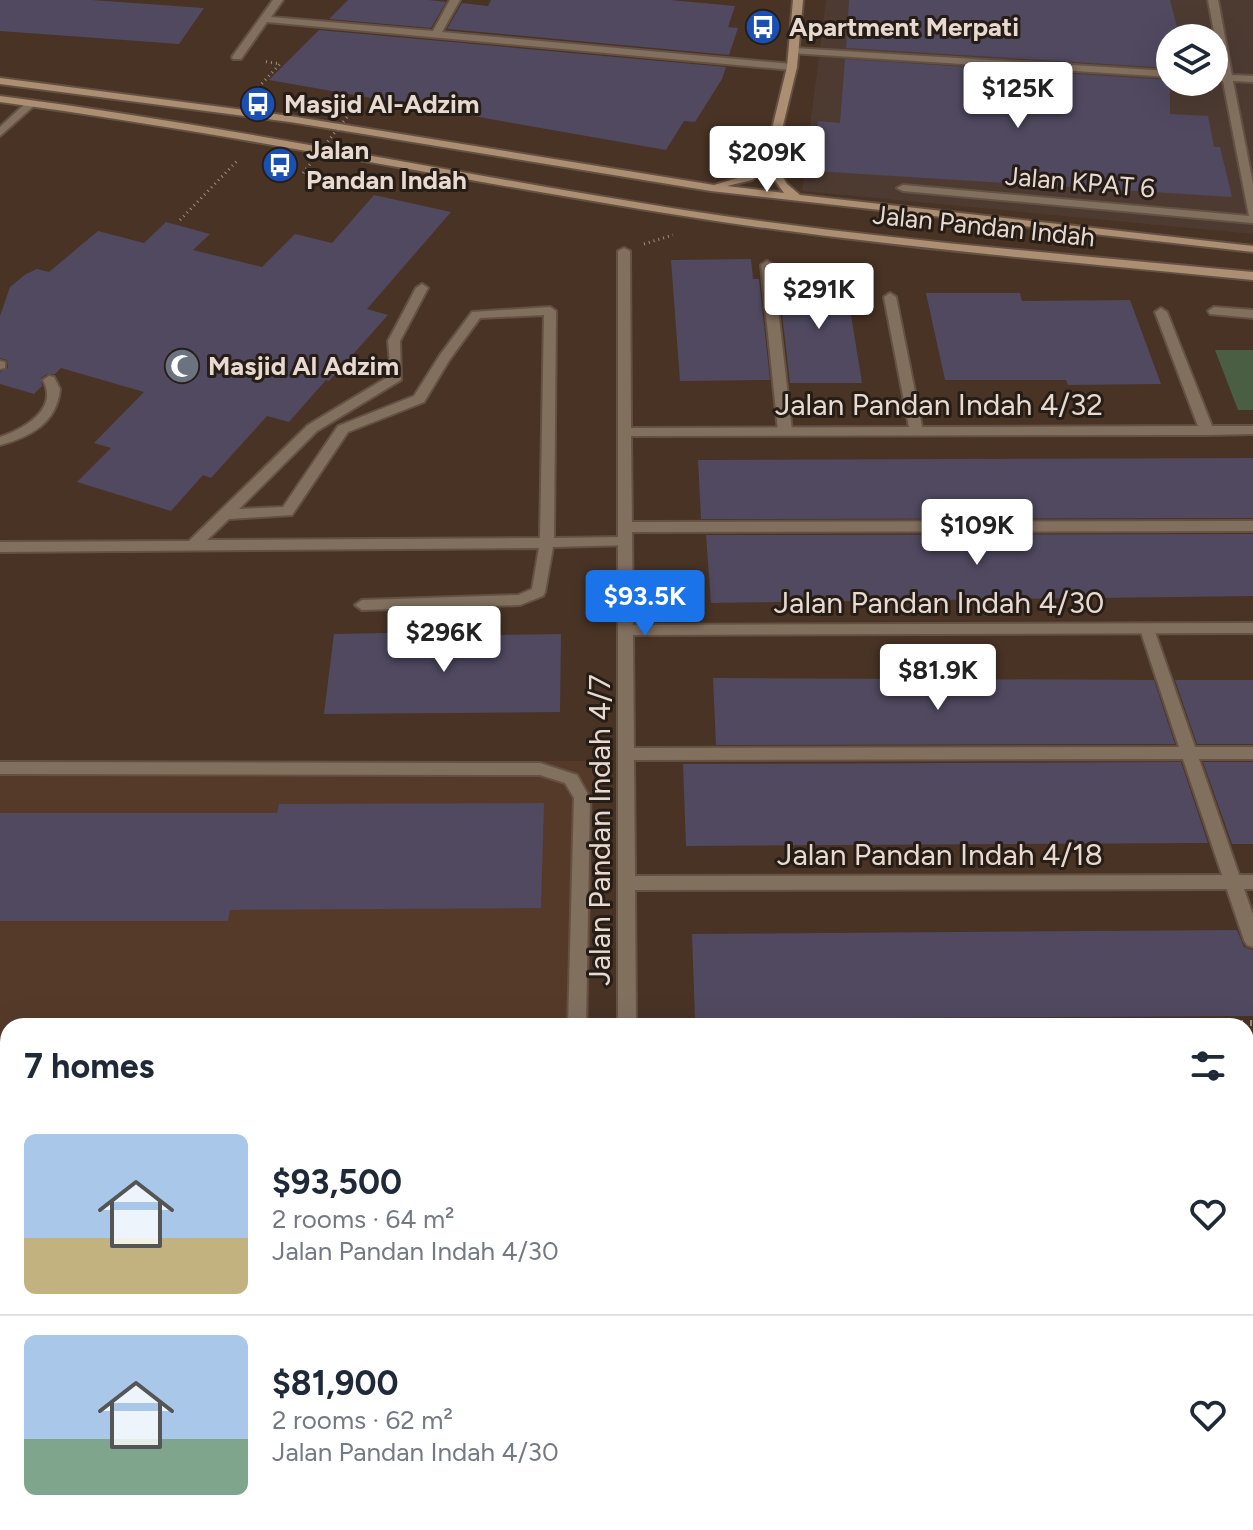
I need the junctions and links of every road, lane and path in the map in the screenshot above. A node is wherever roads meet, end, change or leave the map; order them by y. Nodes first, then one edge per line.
1 (278, 0) edge
2 (455, 0) edge
3 (798, 0) edge
4 (1213, 0) edge
5 (263, 19) junction
6 (1217, 24) edge
7 (436, 35) junction
8 (794, 51) junction
9 (237, 57) joint
10 (792, 67) junction
11 (1156, 73) edge
12 (1228, 78) edge
13 (1253, 79) edge
14 (0, 81) edge
15 (1228, 83) edge
16 (249, 97) dead end
17 (0, 99) edge
18 (32, 103) junction
19 (347, 117) dead end
20 (0, 133) edge
21 (238, 160) dead end
22 (769, 163) junction
23 (303, 173) dead end
24 (711, 188) junction
25 (903, 188) dead end
26 (796, 197) junction
27 (1253, 217) edge
28 (180, 220) dead end
29 (676, 234) dead end
30 (1253, 249) edge
31 (624, 251) joint
32 (767, 265) dead end
33 (1253, 276) edge
34 (422, 288) dead end
35 (890, 297) dead end
36 (1214, 311) dead end
37 (1161, 312) dead end
38 (1253, 314) edge
39 (49, 380) dead end
40 (1253, 430) edge
41 (785, 431) junction
42 (916, 431) junction
43 (1207, 431) junction
44 (625, 432) junction
45 (0, 441) edge
46 (230, 514) junction
47 (1253, 526) edge
48 (625, 534) junction
49 (547, 542) junction
50 (195, 543) junction
51 (0, 547) edge
52 (362, 605) dead end
53 (1253, 628) edge
54 (1147, 629) junction
55 (625, 630) junction
56 (1189, 753) junction
57 (1253, 753) edge
58 (626, 754) junction
59 (0, 768) edge
60 (1234, 882) junction
61 (1253, 882) edge
62 (626, 883) junction
63 (1253, 940) edge
64 (577, 1018) edge
65 (627, 1018) edge

1 - 5 street
2 - 7 street
3 - 8 main road
4 - 6 street
5 - 7 street
5 - 9 street
7 - 10 street
8 - 10 main road
8 - 11 street
9 - 16 path
10 - 22 main road
12 - 13 street
14 - 24 main road, Jalan Pandan Indah
15 - 27 street
17 - 18 main road, Jalan Pandan Indah
18 - 20 street
18 - 33 main road, Jalan Pandan Indah
19 - 23 path, bridge
21 - 28 path
22 - 24 main road
22 - 26 main road
24 - 26 main road, Jalan Pandan Indah
25 - 27 street, Jalan KPAT 6
26 - 30 main road, Jalan Pandan Indah
29 - 31 path
31 - 44 street, Jalan Pandan Indah 4/7
32 - 41 street
34 - 46 street
35 - 42 street
36 - 38 street
37 - 43 street
39 - 45 street
40 - 43 street, Jalan Pandan Indah 4/32
41 - 42 street, Jalan Pandan Indah 4/32
41 - 44 street, Jalan Pandan Indah 4/32
42 - 43 street, Jalan Pandan Indah 4/32
44 - 48 street, Jalan Pandan Indah 4/7
46 - 49 street
46 - 50 street
47 - 48 street
48 - 49 street
48 - 55 street, Jalan Pandan Indah 4/7
49 - 50 street
49 - 52 street
50 - 51 street
53 - 54 street, Jalan Pandan Indah 4/30
54 - 55 street, Jalan Pandan Indah 4/30
54 - 56 street
55 - 58 street, Jalan Pandan Indah 4/7
56 - 57 street
56 - 58 street
56 - 60 street
58 - 62 street, Jalan Pandan Indah 4/7
59 - 64 street
60 - 61 street, Jalan Pandan Indah 4/18
60 - 62 street, Jalan Pandan Indah 4/18
60 - 63 street
62 - 65 street, Jalan Pandan Indah 4/7

